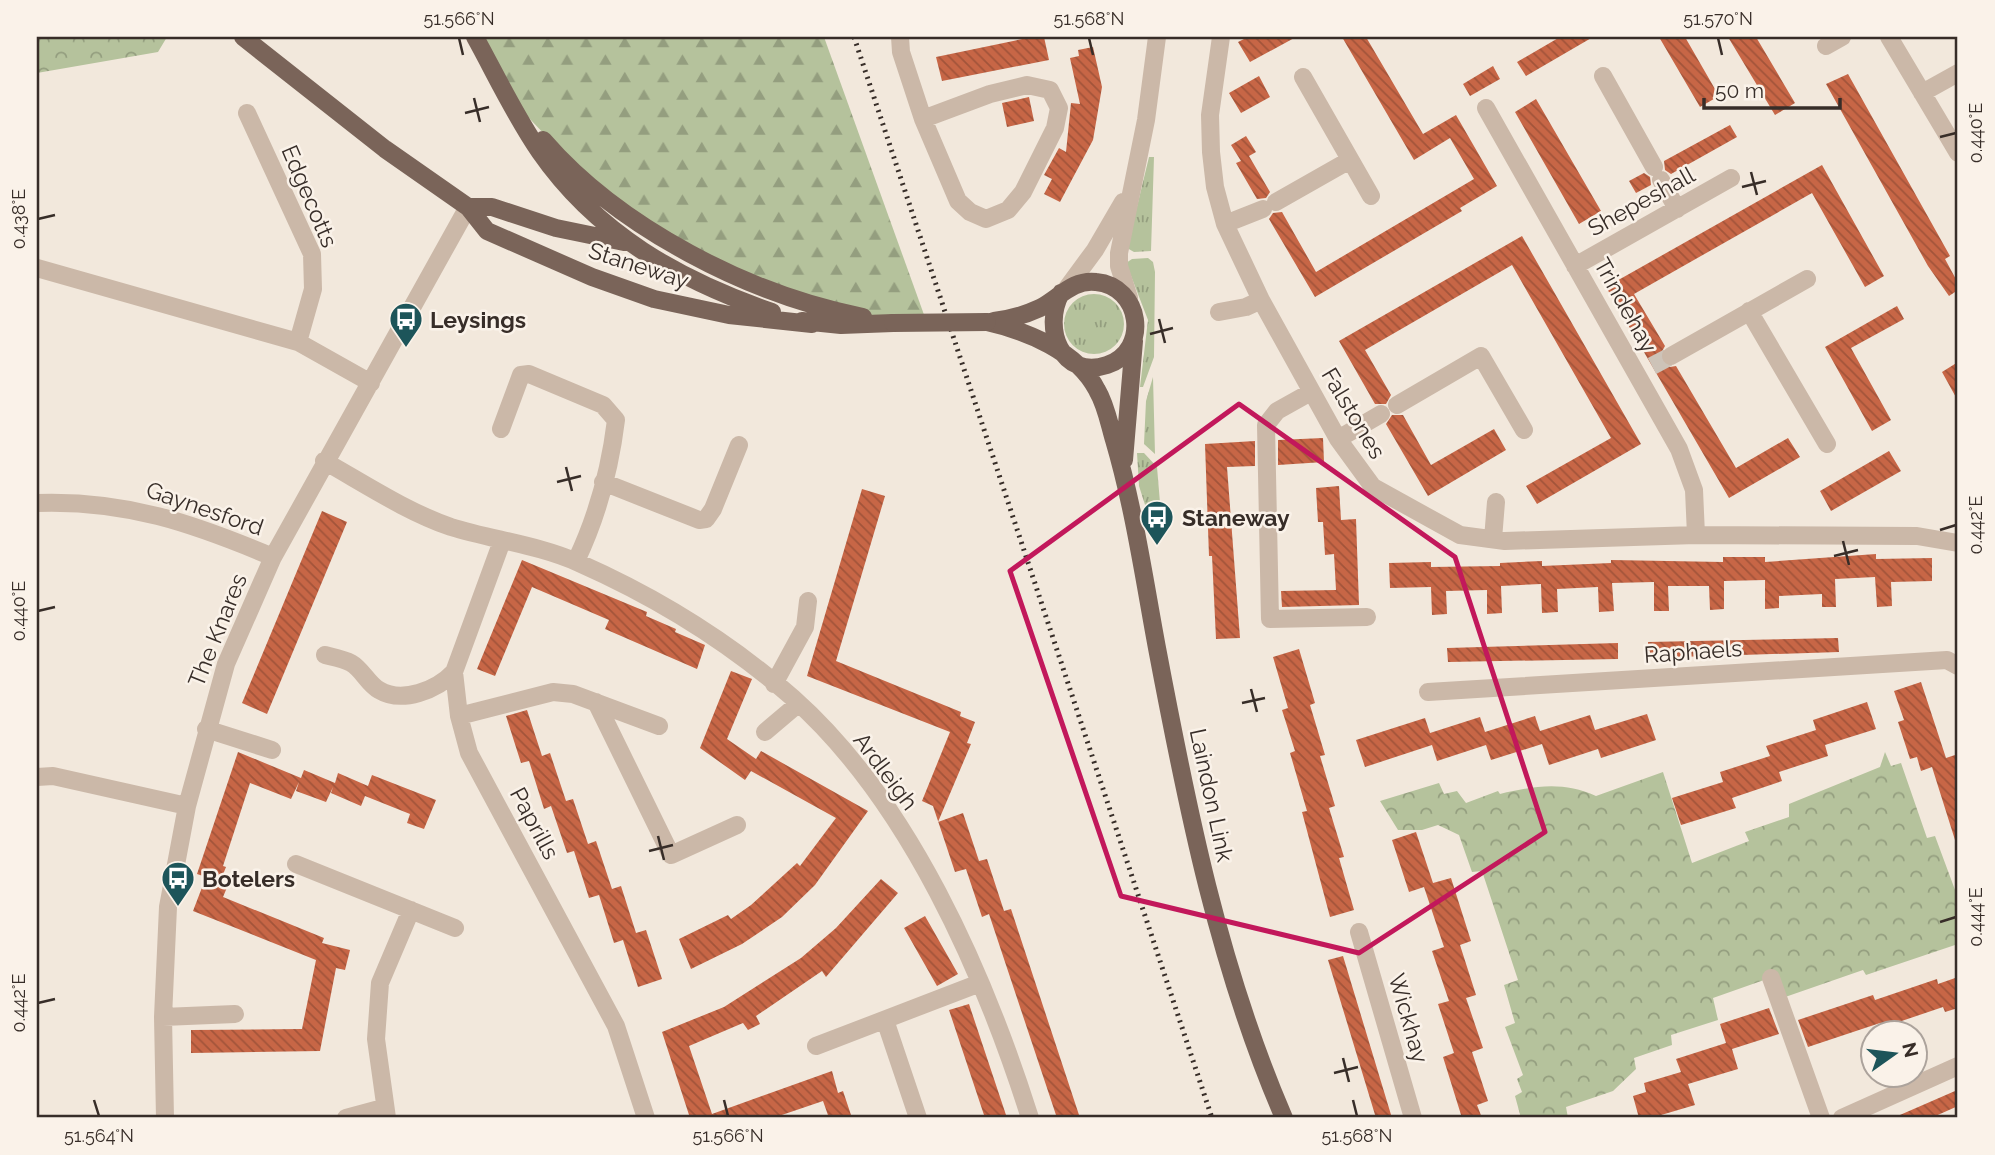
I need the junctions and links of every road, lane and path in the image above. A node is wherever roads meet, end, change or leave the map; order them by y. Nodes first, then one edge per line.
1 (243, 37) edge
2 (474, 37) edge
3 (900, 37) edge
4 (1144, 37) edge
5 (1157, 37) edge
6 (1221, 37) edge
7 (1842, 37) edge
8 (1889, 37) edge
9 (1826, 46) dead end
10 (1958, 73) edge
11 (1603, 76) dead end
12 (1303, 77) dead end
13 (1151, 80) junction
14 (1922, 93) junction
15 (506, 94) junction
16 (1486, 108) dead end
17 (247, 113) dead end
18 (923, 119) junction
19 (1958, 153) edge
20 (1350, 160) junction
21 (1731, 178) dead end
22 (1131, 187) junction
23 (1371, 196) dead end
24 (468, 207) junction
25 (1676, 209) junction
26 (1225, 224) junction
27 (629, 243) junction
28 (702, 259) junction
29 (1575, 266) junction
30 (37, 268) edge
31 (1807, 279) dead end
32 (1064, 291) junction
33 (1129, 298) junction
34 (1261, 300) junction
35 (1749, 311) junction
36 (1219, 312) dead end
37 (987, 322) junction
38 (893, 323) junction
39 (812, 324) junction
40 (1136, 330) junction
41 (299, 342) junction
42 (1671, 356) tunnel mouth
43 (1068, 358) junction
44 (371, 383) junction
45 (1311, 392) junction
46 (1397, 405) dead end
47 (1381, 414) dead end
48 (501, 429) dead end
49 (1524, 430) dead end
50 (1338, 439) junction
51 (1827, 444) dead end
52 (739, 445) dead end
53 (324, 461) junction
54 (1124, 474) junction
55 (603, 482) junction
56 (1496, 502) dead end
57 (37, 503) edge
58 (1696, 535) junction
59 (1493, 539) junction
60 (502, 541) junction
61 (1958, 543) edge
62 (273, 557) junction
63 (576, 561) junction
64 (808, 601) dead end
65 (1367, 617) dead end
66 (325, 654) dead end
67 (1958, 666) edge
68 (454, 672) junction
69 (774, 684) junction
70 (1428, 692) dead end
71 (596, 702) junction
72 (798, 704) junction
73 (459, 716) junction
74 (659, 726) dead end
75 (206, 729) junction
76 (765, 732) dead end
77 (272, 750) dead end
78 (37, 777) edge
79 (187, 806) junction
80 (737, 825) dead end
81 (296, 864) dead end
82 (411, 910) junction
83 (455, 928) dead end
84 (1359, 932) dead end
85 (1771, 978) dead end
86 (981, 983) junction
87 (235, 1014) dead end
88 (163, 1017) junction
89 (885, 1020) junction
90 (816, 1046) dead end
91 (1958, 1066) edge
92 (385, 1113) edge
93 (165, 1118) edge
94 (346, 1118) edge
95 (646, 1118) edge
96 (918, 1118) edge
97 (1030, 1118) edge
98 (1284, 1118) edge
99 (1413, 1118) edge
100 (1821, 1118) edge
101 (1842, 1118) edge

1 - 24 main road, Staneway
2 - 15 main road
3 - 18 street
4 - 13 street
5 - 13 street
6 - 26 street, Falstones
7 - 9 street
8 - 14 street
10 - 14 street
11 - 25 street
12 - 20 street
13 - 22 street
14 - 19 street
15 - 27 main road
15 - 28 main road
16 - 29 street, Trindehay
17 - 41 street, Edgecotts
18 - 18 street
20 - 23 street
20 - 26 street
21 - 25 street, Shepeshall
22 - 32 street
22 - 33 street
24 - 27 main road, Staneway
24 - 39 main road, Staneway
24 - 44 street, The Knares
25 - 29 street, Shepeshall
26 - 34 street, Falstones
27 - 28 main road, Staneway
27 - 39 main road
28 - 38 main road
29 - 58 street, Trindehay
30 - 41 street
31 - 35 street
32 - 33 main road
32 - 37 main road
32 - 43 main road
33 - 40 main road
34 - 36 street
34 - 45 street, Falstones
35 - 42 street
35 - 51 street
37 - 38 main road, bridge
37 - 43 main road
38 - 39 main road
40 - 43 main road
40 - 54 main road, Laindon Link
41 - 44 street
43 - 54 main road, Laindon Link
44 - 53 street, The Knares
45 - 50 street, Falstones
45 - 65 street
46 - 49 street
47 - 50 street
48 - 55 street
50 - 59 street, Falstones
52 - 55 street
53 - 60 street, Ardleigh
53 - 62 street, The Knares
54 - 98 main road, Laindon Link
55 - 63 street
56 - 59 street
57 - 62 street, Gaynesford
58 - 59 street, Falstones
58 - 61 street, Falstones
60 - 63 street, Ardleigh
60 - 68 street, Paprills
62 - 75 street, The Knares
63 - 69 street, Ardleigh
64 - 69 street
66 - 68 street
67 - 70 street, Raphaels
68 - 73 street, Paprills
69 - 72 street, Ardleigh
71 - 73 street
71 - 74 street
71 - 80 street
72 - 76 street
72 - 86 street, Ardleigh
73 - 95 street, Paprills
75 - 77 street
75 - 79 street, The Knares
78 - 79 street
79 - 88 street, The Knares
81 - 82 street
82 - 83 street
82 - 92 street
84 - 99 street, Wickhay
85 - 100 street
86 - 89 street
86 - 97 street, Ardleigh
87 - 88 street
88 - 93 street, The Knares
89 - 90 street
89 - 96 street
91 - 101 street
92 - 94 street

